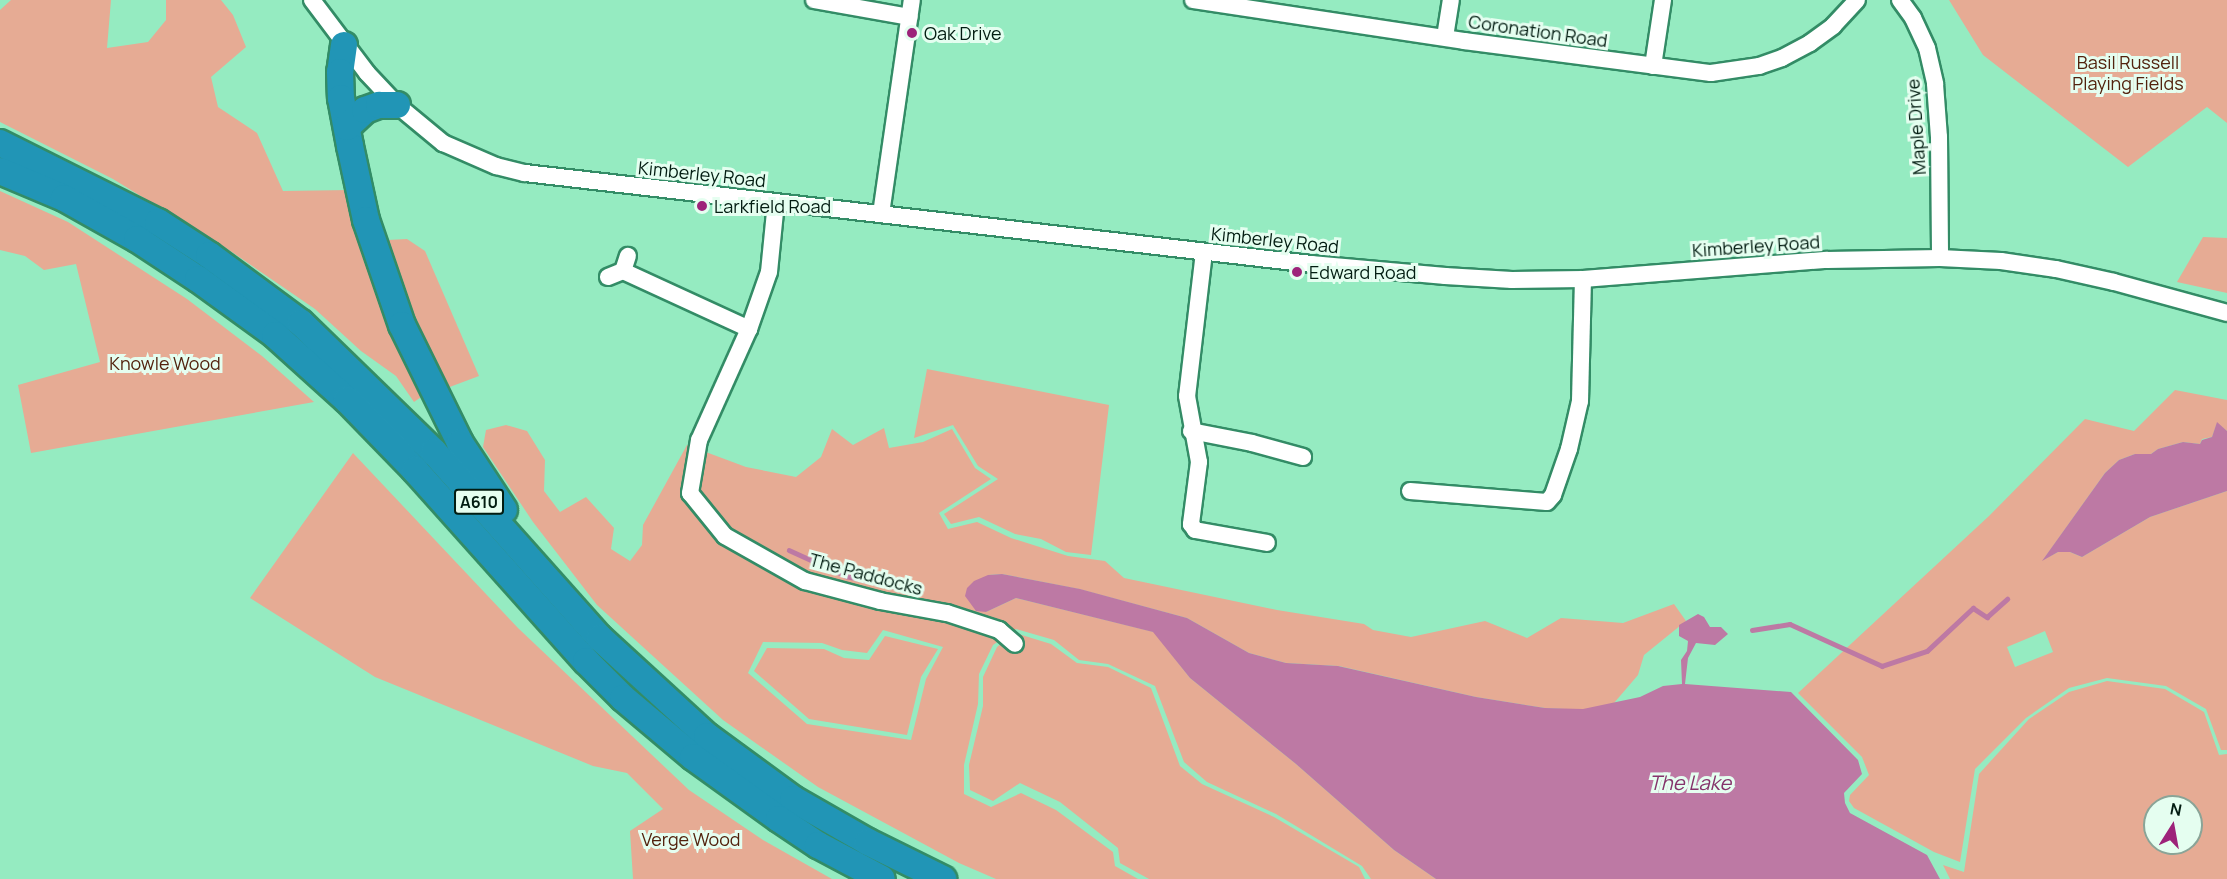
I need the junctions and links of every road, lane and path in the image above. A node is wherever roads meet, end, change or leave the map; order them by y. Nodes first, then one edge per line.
1 (312, 0) edge
2 (814, 0) edge
3 (912, 0) edge
4 (1193, 0) edge
5 (1451, 0) edge
6 (1663, 0) edge
7 (1857, 0) edge
8 (1900, 0) edge
9 (909, 17) junction
10 (1445, 37) junction
11 (344, 45) junction
12 (1653, 66) junction
13 (397, 105) junction
14 (347, 127) junction
15 (0, 143) edge
16 (0, 171) edge
17 (776, 202) junction
18 (881, 214) junction
19 (1204, 252) junction
20 (1940, 258) junction
21 (619, 268) dead end
22 (1583, 279) junction
23 (2227, 314) edge
24 (749, 329) junction
25 (1191, 430) junction
26 (1302, 457) dead end
27 (1410, 491) dead end
28 (1267, 543) dead end
29 (566, 602) junction
30 (1015, 644) dead end
31 (882, 879) edge
32 (943, 879) edge

1 - 11 street, Kimberley Road
2 - 9 street
3 - 9 street
4 - 10 street, Coronation Road
5 - 10 street
6 - 12 street
7 - 12 street, Coronation Road
8 - 20 street, Maple Drive
9 - 18 street
10 - 12 street, Coronation Road
11 - 13 street, Kimberley Road
11 - 14 highway
13 - 14 highway
13 - 17 street, Kimberley Road
14 - 29 highway
15 - 29 highway, A610
16 - 31 highway, A610
17 - 18 street, Kimberley Road
17 - 24 street, The Paddocks
18 - 19 street, Kimberley Road
19 - 22 street, Kimberley Road
19 - 25 street
20 - 22 street, Kimberley Road
20 - 23 street, Kimberley Road
21 - 24 street
22 - 27 street
24 - 30 street, The Paddocks
25 - 26 street
25 - 28 street
29 - 32 highway, A610

